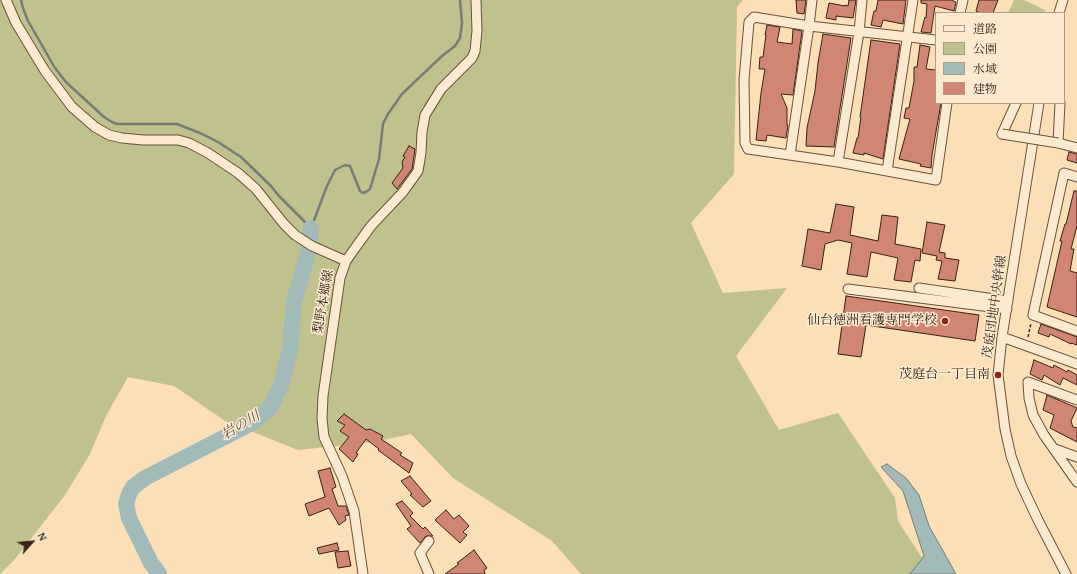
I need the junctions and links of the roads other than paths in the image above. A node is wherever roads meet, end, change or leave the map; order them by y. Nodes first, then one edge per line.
1 (6, 0) edge
2 (476, 0) edge
3 (812, 0) edge
4 (862, 0) edge
5 (913, 0) edge
6 (963, 0) edge
7 (1063, 0) edge
8 (960, 12) edge
9 (1059, 12) edge
10 (809, 26) junction
11 (859, 32) junction
12 (908, 36) junction
13 (935, 40) edge
14 (947, 104) edge
15 (1016, 104) edge
16 (1039, 104) edge
17 (1060, 104) edge
18 (1058, 144) junction
19 (1077, 148) edge
20 (790, 155) junction
21 (838, 162) junction
22 (887, 171) junction
23 (1077, 177) edge
24 (346, 261) junction
25 (848, 288) dead end
26 (919, 288) dead end
27 (1007, 305) junction
28 (1077, 331) edge
29 (1002, 337) junction
30 (1077, 364) edge
31 (1077, 400) edge
32 (1055, 450) junction
33 (1077, 456) edge
34 (1077, 482) edge
35 (429, 542) dead end
36 (363, 574) edge
37 (429, 574) edge
38 (1066, 574) edge

1 - 24 street
2 - 24 street, 梨野本郷線
3 - 10 street
4 - 11 street
5 - 12 street
6 - 8 street
7 - 9 street
10 - 11 street
10 - 20 street
10 - 20 street
11 - 12 street
11 - 21 street
12 - 13 street
12 - 22 street
14 - 22 street
15 - 18 street, bridge
16 - 27 street, 茂庭団地中央幹線
17 - 18 street
18 - 19 street
20 - 21 street
21 - 22 street
23 - 28 street
24 - 36 street, 梨野本郷線
25 - 27 street
26 - 27 street
27 - 29 street, 茂庭団地中央幹線
29 - 30 street
29 - 38 street, 茂庭団地中央幹線
31 - 32 street
32 - 33 street
32 - 34 street
35 - 37 street

